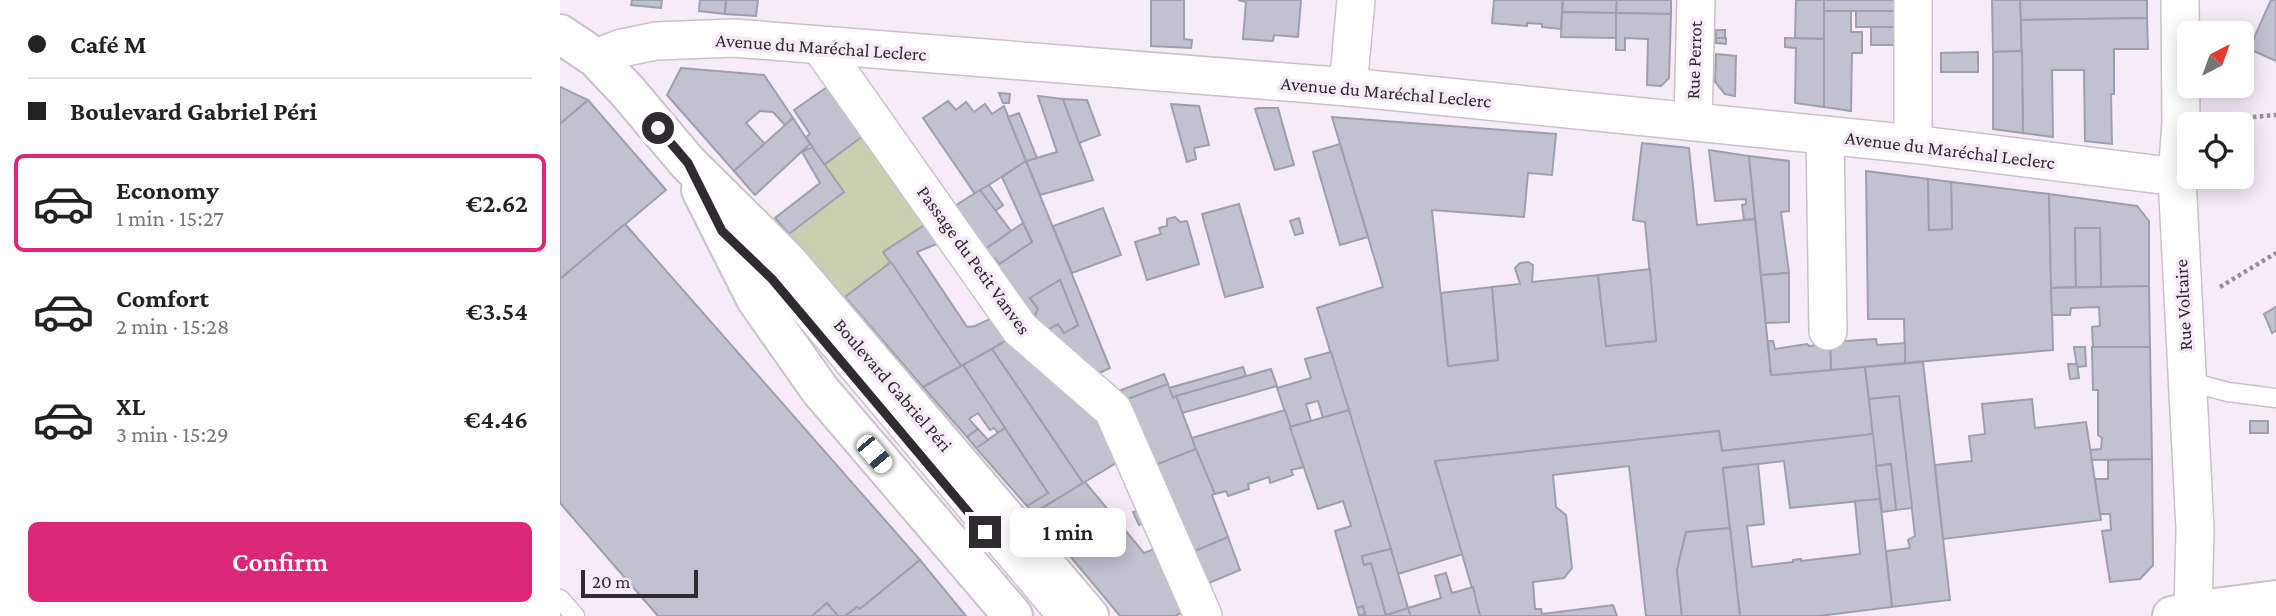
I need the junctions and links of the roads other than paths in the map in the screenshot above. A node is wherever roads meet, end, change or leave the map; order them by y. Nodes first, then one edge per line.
1 (1356, 0) edge
2 (1696, 0) edge
3 (1913, 0) edge
4 (2180, 0) edge
5 (560, 34) edge
6 (821, 47) junction
7 (596, 58) junction
8 (1348, 87) junction
9 (2181, 112) edge
10 (1692, 121) junction
11 (1825, 135) junction
12 (1913, 144) junction
13 (688, 163) junction
14 (2177, 177) edge
15 (2178, 189) edge
16 (722, 231) junction
17 (1828, 331) dead end
18 (2186, 381) junction
19 (2276, 398) edge
20 (560, 599) edge
21 (2276, 600) edge
22 (2183, 613) edge
23 (575, 616) edge
24 (1013, 616) edge
25 (1055, 616) edge
26 (1088, 616) edge
27 (1203, 616) edge

1 - 8 street
2 - 10 street, Rue Perrot
3 - 12 street
4 - 9 street, Rue Voltaire
5 - 7 main road, Boulevard Gabriel Péri
6 - 7 street, Avenue du Maréchal Leclerc
6 - 8 street, Avenue du Maréchal Leclerc
6 - 27 street, Passage du Petit Vanves
7 - 13 main road, Boulevard Gabriel Péri
8 - 10 street, Avenue du Maréchal Leclerc
10 - 11 street, Avenue du Maréchal Leclerc
11 - 12 street, Avenue du Maréchal Leclerc
11 - 17 street
12 - 14 street, Avenue du Maréchal Leclerc
13 - 16 main road, Boulevard Gabriel Péri
13 - 26 main road, Boulevard Gabriel Péri
15 - 18 street, Rue Voltaire
16 - 24 main road, Boulevard Gabriel Péri
16 - 25 lane, Boulevard Gabriel Péri
18 - 19 lane
18 - 22 street, Rue Voltaire
20 - 23 lane
21 - 22 main road

